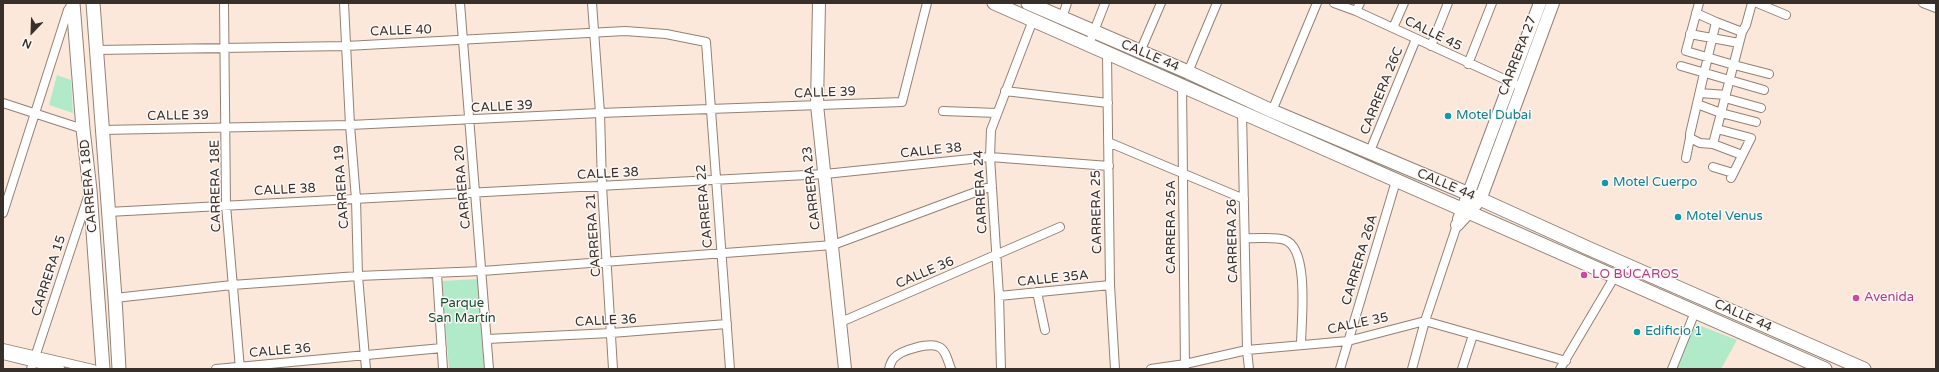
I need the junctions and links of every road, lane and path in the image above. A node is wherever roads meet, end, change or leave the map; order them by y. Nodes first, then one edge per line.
1 (73, 3) edge
2 (93, 3) edge
3 (224, 3) edge
4 (344, 3) edge
5 (460, 3) edge
6 (592, 3) edge
7 (819, 3) edge
8 (927, 3) edge
9 (994, 3) edge
10 (1028, 3) edge
11 (1067, 3) edge
12 (1105, 3) edge
13 (1161, 3) edge
14 (1217, 3) edge
15 (1317, 3) edge
16 (1334, 3) edge
17 (1360, 3) edge
18 (1404, 3) edge
19 (1448, 3) edge
20 (1492, 3) edge
21 (1540, 3) edge
22 (1553, 3) edge
23 (1699, 3) edge
24 (1752, 3) edge
25 (1757, 3) edge
26 (1923, 3) edge
27 (1936, 8) edge
28 (1356, 11) junction
29 (1696, 13) junction
30 (1786, 16) dead end
31 (1062, 18) junction
32 (1033, 20) junction
33 (1716, 22) junction
34 (1393, 28) junction
35 (1094, 31) junction
36 (1742, 32) junction
37 (595, 33) junction
38 (1690, 34) junction
39 (1416, 39) junction
40 (1712, 39) junction
41 (463, 41) junction
42 (706, 42) joint
43 (1739, 43) junction
44 (1089, 44) junction
45 (346, 46) junction
46 (1431, 46) junction
47 (226, 49) junction
48 (96, 50) junction
49 (1140, 52) junction
50 (1107, 54) junction
51 (1708, 57) junction
52 (1468, 64) junction
53 (1734, 65) junction
54 (1681, 66) dead end
55 (1188, 72) junction
56 (1704, 73) junction
57 (1769, 74) dead end
58 (1730, 81) junction
59 (1516, 84) junction
60 (1182, 85) junction
61 (1764, 90) dead end
62 (1005, 91) junction
63 (1700, 93) junction
64 (1726, 97) junction
65 (3, 102) edge
66 (1108, 103) junction
67 (1697, 104) junction
68 (817, 105) junction
69 (1761, 108) dead end
70 (710, 109) junction
71 (943, 111) dead end
72 (1272, 111) junction
73 (1242, 112) junction
74 (600, 113) junction
75 (997, 113) junction
76 (1722, 113) junction
77 (36, 114) junction
78 (469, 121) junction
79 (1756, 122) dead end
80 (350, 125) junction
81 (227, 126) junction
82 (83, 129) junction
83 (1717, 129) junction
84 (102, 130) junction
85 (1690, 138) junction
86 (1108, 142) junction
87 (1714, 144) junction
88 (1370, 151) junction
89 (1742, 155) junction
90 (990, 157) junction
91 (1686, 158) dead end
92 (1108, 166) junction
93 (1713, 167) dead end
94 (825, 174) junction
95 (1184, 174) junction
96 (715, 180) junction
97 (1396, 181) junction
98 (602, 186) junction
99 (992, 186) junction
100 (90, 190) junction
101 (476, 192) junction
102 (1475, 197) junction
103 (356, 199) junction
104 (1244, 199) junction
105 (226, 205) junction
106 (108, 212) junction
107 (1464, 212) junction
108 (3, 213) edge
109 (1457, 225) joint
110 (1060, 227) dead end
111 (1245, 238) junction
112 (833, 245) junction
113 (721, 253) junction
114 (997, 256) junction
115 (608, 262) junction
116 (482, 271) junction
117 (437, 274) junction
118 (358, 276) junction
119 (1615, 276) junction
120 (232, 285) junction
121 (1110, 285) junction
122 (1037, 292) junction
123 (999, 296) junction
124 (116, 298) junction
125 (1695, 312) junction
126 (1426, 321) junction
127 (841, 322) junction
128 (727, 324) junction
129 (1044, 330) dead end
130 (611, 333) junction
131 (1473, 335) junction
132 (487, 339) junction
133 (1348, 342) junction
134 (1301, 345) junction
135 (3, 348) edge
136 (442, 348) junction
137 (1247, 350) junction
138 (3, 356) edge
139 (365, 356) junction
140 (1566, 361) junction
141 (33, 362) edge
142 (1185, 367) edge
143 (240, 368) edge
144 (60, 369) edge
145 (93, 369) edge
146 (103, 369) edge
147 (119, 369) edge
148 (216, 369) edge
149 (366, 369) edge
150 (443, 369) edge
151 (489, 369) edge
152 (613, 369) edge
153 (730, 369) edge
154 (845, 369) edge
155 (889, 369) edge
156 (951, 369) edge
157 (1001, 369) edge
158 (1115, 369) edge
159 (1151, 369) edge
160 (1249, 369) edge
161 (1340, 369) edge
162 (1412, 369) edge
163 (1462, 369) edge
164 (1560, 369) edge
165 (1672, 369) edge
166 (1825, 369) edge
167 (1864, 369) edge

1 - 77 street
1 - 82 main road, CARRERA 18D
2 - 48 main road, CARRERA 18D
3 - 47 street, CARRERA 18E
4 - 45 street, CARRERA 19
5 - 41 street, CARRERA 20
6 - 37 street, CARRERA 21
7 - 68 street, CARRERA 23
8 - 68 street, CALLE 39
9 - 32 main road, CALLE 44
10 - 31 main road, CALLE 44
11 - 31 street
12 - 35 street
13 - 49 street
14 - 55 street
15 - 72 street
16 - 28 street, CALLE 45
17 - 28 street
18 - 34 street
19 - 46 street
20 - 52 street
21 - 59 street, CARRERA 27
22 - 59 street, CARRERA 27
23 - 29 street
24 - 36 street
25 - 30 street
26 - 27 street
28 - 34 street, CALLE 45
29 - 33 street
29 - 38 street
31 - 35 main road, CALLE 44
32 - 44 main road, CALLE 44
32 - 62 street, CARRERA 24
33 - 36 street
33 - 40 street
34 - 39 street, CALLE 45
35 - 44 street
35 - 49 main road, CALLE 44
36 - 43 street
37 - 41 street, CALLE 40
37 - 42 street, CALLE 40
37 - 74 street, CARRERA 21
38 - 40 street
38 - 51 street
39 - 46 street, CALLE 45
39 - 88 street, CARRERA 26C
40 - 43 street
40 - 51 street
41 - 45 street, CALLE 40
41 - 78 street, CARRERA 20
42 - 70 street, CARRERA 22
43 - 53 street
44 - 50 main road, CALLE 44
45 - 47 street, CALLE 40
45 - 80 street, CARRERA 19
46 - 52 street, CALLE 45
47 - 48 street, CALLE 40
47 - 81 street, CARRERA 18E
48 - 84 main road, CARRERA 18D
49 - 55 main road, CALLE 44
50 - 60 main road, CALLE 44
50 - 66 street, CARRERA 25
51 - 53 street
51 - 56 street
52 - 59 street, CALLE 45
53 - 57 street
53 - 58 street
54 - 56 street
55 - 72 main road, CALLE 44
56 - 58 street
56 - 63 street
58 - 61 street
58 - 64 street
59 - 102 street, CARRERA 27
60 - 73 main road, CALLE 44
60 - 95 street, CARRERA 25A
62 - 66 street
62 - 75 street, CARRERA 24
63 - 64 street
63 - 67 street
64 - 69 street
64 - 76 street
65 - 77 street
66 - 86 street, CARRERA 25
67 - 76 street
67 - 85 street
68 - 70 street, CALLE 39
68 - 94 street, CARRERA 23
70 - 74 street, CALLE 39
70 - 96 street, CARRERA 22
71 - 75 street
72 - 88 main road, CALLE 44
73 - 97 main road, CALLE 44
73 - 104 street, CARRERA 26
74 - 78 street, CALLE 39
74 - 98 street, CARRERA 21
75 - 90 street, CARRERA 24
76 - 79 street
76 - 83 street
77 - 82 street
77 - 108 street
78 - 80 street, CALLE 39
78 - 101 street, CARRERA 20
80 - 81 street, CALLE 39
80 - 103 street, CARRERA 19
81 - 84 street, CALLE 39
81 - 105 street, CARRERA 18E
82 - 100 main road, CARRERA 18D
83 - 87 street
83 - 89 street
84 - 106 main road, CARRERA 18D
85 - 87 street
85 - 91 street
86 - 92 street, CARRERA 25
86 - 95 street
87 - 89 street
88 - 102 main road, CALLE 44
89 - 93 street
90 - 92 street, CALLE 38
90 - 94 street, CALLE 38
90 - 99 street, CARRERA 24
92 - 121 street, CARRERA 25
94 - 96 street, CALLE 38
94 - 112 street, CARRERA 23
95 - 104 street
95 - 142 street, CARRERA 25A
96 - 98 street, CALLE 38
96 - 113 street, CARRERA 22
97 - 107 main road, CALLE 44
97 - 133 street, CARRERA 26A
98 - 101 street, CALLE 38
98 - 115 street, CARRERA 21
99 - 112 street
99 - 114 street, CARRERA 24
100 - 141 street, CARRERA 15
100 - 146 main road, CARRERA 18D
101 - 103 street, CALLE 38
101 - 116 street, CARRERA 20
102 - 107 street, CARRERA 27
102 - 167 main road, CALLE 44
103 - 105 street, CALLE 38
103 - 118 street, CARRERA 19
104 - 111 street, CARRERA 26
105 - 106 street, CALLE 38
105 - 120 street, CARRERA 18E
106 - 124 main road, CARRERA 18D
107 - 109 street, CARRERA 27
107 - 119 main road, CALLE 44
109 - 126 street, CARRERA 27
110 - 114 street, CALLE 36
111 - 134 street
111 - 137 street, CARRERA 26
112 - 113 street
112 - 127 street, CARRERA 23
113 - 115 street
113 - 128 street, CARRERA 22
114 - 123 street, CARRERA 24
114 - 127 street, CALLE 36
115 - 116 street
115 - 130 street, CARRERA 21
116 - 117 street
116 - 132 street, CARRERA 20
117 - 118 street
117 - 136 street
118 - 120 street
118 - 139 street, CARRERA 19
119 - 125 main road, CALLE 44
119 - 140 street
120 - 124 street
120 - 143 street, CARRERA 18E
121 - 122 street, CALLE 35A
121 - 158 street, CARRERA 25
122 - 123 street, CALLE 35A
122 - 129 street
123 - 157 street, CARRERA 24
124 - 147 main road, CARRERA 18D
125 - 165 street
125 - 166 main road, CALLE 44
126 - 131 street
126 - 133 street, CALLE 35
126 - 162 street, CARRERA 27
127 - 154 street, CARRERA 23
128 - 130 street, CALLE 36
128 - 153 street, CARRERA 22
130 - 132 street, CALLE 36
130 - 152 street, CARRERA 21
131 - 140 street
131 - 163 street
132 - 151 street, CARRERA 20
133 - 134 street, CALLE 35
133 - 161 street, CARRERA 26A
134 - 137 street, CALLE 35
135 - 141 street
136 - 139 street, CALLE 36
136 - 150 street
137 - 142 street, CALLE 35
137 - 160 street, CARRERA 26
138 - 141 street
139 - 143 street, CALLE 36
139 - 149 street, CARRERA 19
140 - 164 street
141 - 144 street
141 - 145 street
142 - 159 street, CALLE 35
143 - 148 street, CALLE 36
155 - 156 street

